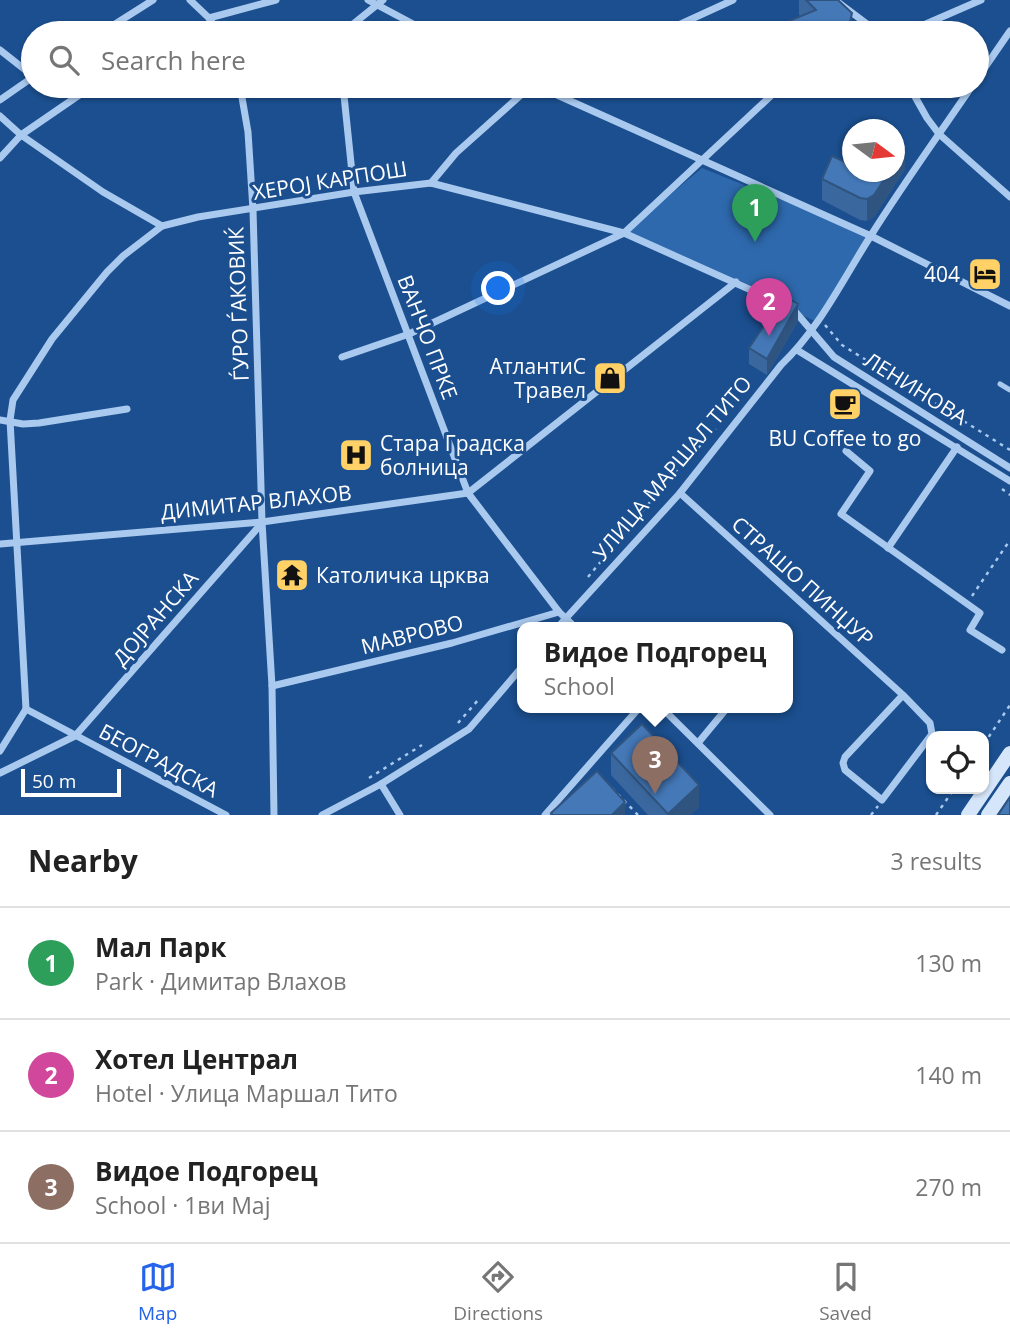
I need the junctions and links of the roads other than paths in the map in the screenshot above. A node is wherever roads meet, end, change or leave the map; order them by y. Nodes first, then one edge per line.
1 (153, 0) edge
2 (190, 0) edge
3 (276, 0) edge
4 (368, 0) edge
5 (733, 0) edge
6 (835, 0) edge
7 (981, 0) edge
8 (381, 2) edge
9 (209, 18) junction
10 (120, 21) edge
11 (211, 21) edge
12 (357, 21) edge
13 (411, 21) edge
14 (688, 21) edge
15 (863, 21) edge
16 (933, 21) edge
17 (1010, 32) edge
18 (0, 50) edge
19 (989, 62) edge
20 (21, 67) edge
21 (21, 85) edge
22 (75, 98) edge
23 (242, 98) edge
24 (345, 98) edge
25 (518, 98) edge
26 (564, 98) edge
27 (768, 98) edge
28 (916, 98) edge
29 (964, 98) edge
30 (0, 100) edge
31 (0, 116) edge
32 (939, 134) junction
33 (21, 135) junction
34 (0, 158) edge
35 (702, 159) junction
36 (431, 183) junction
37 (354, 192) junction
38 (1010, 197) edge
39 (253, 210) junction
40 (162, 226) junction
41 (624, 233) junction
42 (871, 236) junction
43 (736, 282) junction
44 (1010, 306) edge
45 (812, 329) junction
46 (409, 334) junction
47 (797, 350) junction
48 (342, 357) dead end
49 (1000, 384) dead end
50 (1010, 390) edge
51 (127, 409) dead end
52 (0, 420) edge
53 (10, 420) junction
54 (957, 447) junction
55 (846, 451) dead end
56 (1010, 456) edge
57 (1007, 467) edge
58 (1010, 481) edge
59 (468, 493) junction
60 (680, 493) junction
61 (262, 522) junction
62 (17, 542) junction
63 (0, 544) edge
64 (887, 548) junction
65 (559, 612) junction
66 (566, 619) junction
67 (524, 622) edge
68 (563, 622) edge
69 (569, 622) edge
70 (517, 624) edge
71 (1002, 650) dead end
72 (517, 673) edge
73 (272, 686) junction
74 (903, 695) junction
75 (26, 709) junction
76 (635, 713) edge
77 (667, 713) edge
78 (723, 713) edge
79 (0, 731) edge
80 (75, 736) junction
81 (8, 737) junction
82 (698, 743) junction
83 (0, 751) edge
84 (1010, 753) edge
85 (0, 773) edge
86 (1010, 783) edge
87 (381, 784) junction
88 (226, 815) edge
89 (274, 815) edge
90 (321, 815) edge
91 (400, 815) edge
92 (545, 815) edge
93 (770, 815) edge
94 (968, 815) edge
95 (988, 815) edge

1 - 10 street
2 - 9 street
3 - 9 street
4 - 8 street
5 - 14 street
6 - 15 street
7 - 16 street
8 - 12 street
8 - 13 street
9 - 11 street
17 - 19 street
18 - 20 street
21 - 30 street
22 - 33 street
23 - 39 street, ЃУРО ЃАКОВИЌ
24 - 37 street, ВАНЧО ПРКЕ
25 - 36 street
26 - 35 street
27 - 35 street
28 - 32 street
29 - 32 street, УЛИЦА МАРШАЛ ТИТО
31 - 33 street
32 - 38 street
32 - 42 street, УЛИЦА МАРШАЛ ТИТО
33 - 34 street
33 - 40 street
35 - 41 street
35 - 42 street
36 - 37 street, ХЕРОЈ КАРПОШ
36 - 41 street, ХЕРОЈ КАРПОШ
37 - 39 street, ХЕРОЈ КАРПОШ
37 - 46 street, ВАНЧО ПРКЕ
39 - 40 street, ХЕРОЈ КАРПОШ
39 - 61 street, ЃУРО ЃАКОВИЌ
40 - 53 street
41 - 43 street, ХЕРОЈ КАРПОШ
41 - 46 street
42 - 44 street
42 - 45 street, УЛИЦА МАРШАЛ ТИТО
43 - 45 street, ЛЕНИНОВА
43 - 59 street
45 - 47 street, УЛИЦА МАРШАЛ ТИТО
45 - 57 street, ЛЕНИНОВА
46 - 48 street
46 - 59 street, ВАНЧО ПРКЕ
47 - 54 street
47 - 60 street, УЛИЦА МАРШАЛ ТИТО
49 - 50 lane
51 - 53 street
52 - 53 street
53 - 62 street
54 - 58 street
54 - 64 street
55 - 64 street
56 - 57 street
59 - 61 street, ДИМИТАР ВЛАХОВ
59 - 65 street, ВАНЧО ПРКЕ
60 - 66 street, УЛИЦА МАРШАЛ ТИТО
60 - 74 street, СТРАШО ПИНЏУР
61 - 62 street, ДИМИТАР ВЛАХОВ
61 - 73 street, ЃУРО ЃАКОВИЌ
61 - 80 street, ДОЈРАНСКА
62 - 63 street, ДИМИТАР ВЛАХОВ
62 - 75 street
64 - 71 street
65 - 66 street, ВАНЧО ПРКЕ
65 - 67 street, МАВРОВО
66 - 68 street, УЛИЦА МАРШАЛ ТИТО
66 - 69 street, ВАНЧО ПРКЕ
70 - 73 street, МАВРОВО
72 - 87 street
73 - 89 street, ЃУРО ЃАКОВИЌ
74 - 74 street, СТРАШО ПИНЏУР
75 - 80 street, БЕОГРАДСКА
75 - 81 street
76 - 92 street
77 - 82 street
78 - 82 street
79 - 81 street
80 - 85 street
80 - 88 street, БЕОГРАДСКА
81 - 83 street
82 - 93 street
84 - 94 main road
86 - 95 main road
87 - 90 street
87 - 91 street

